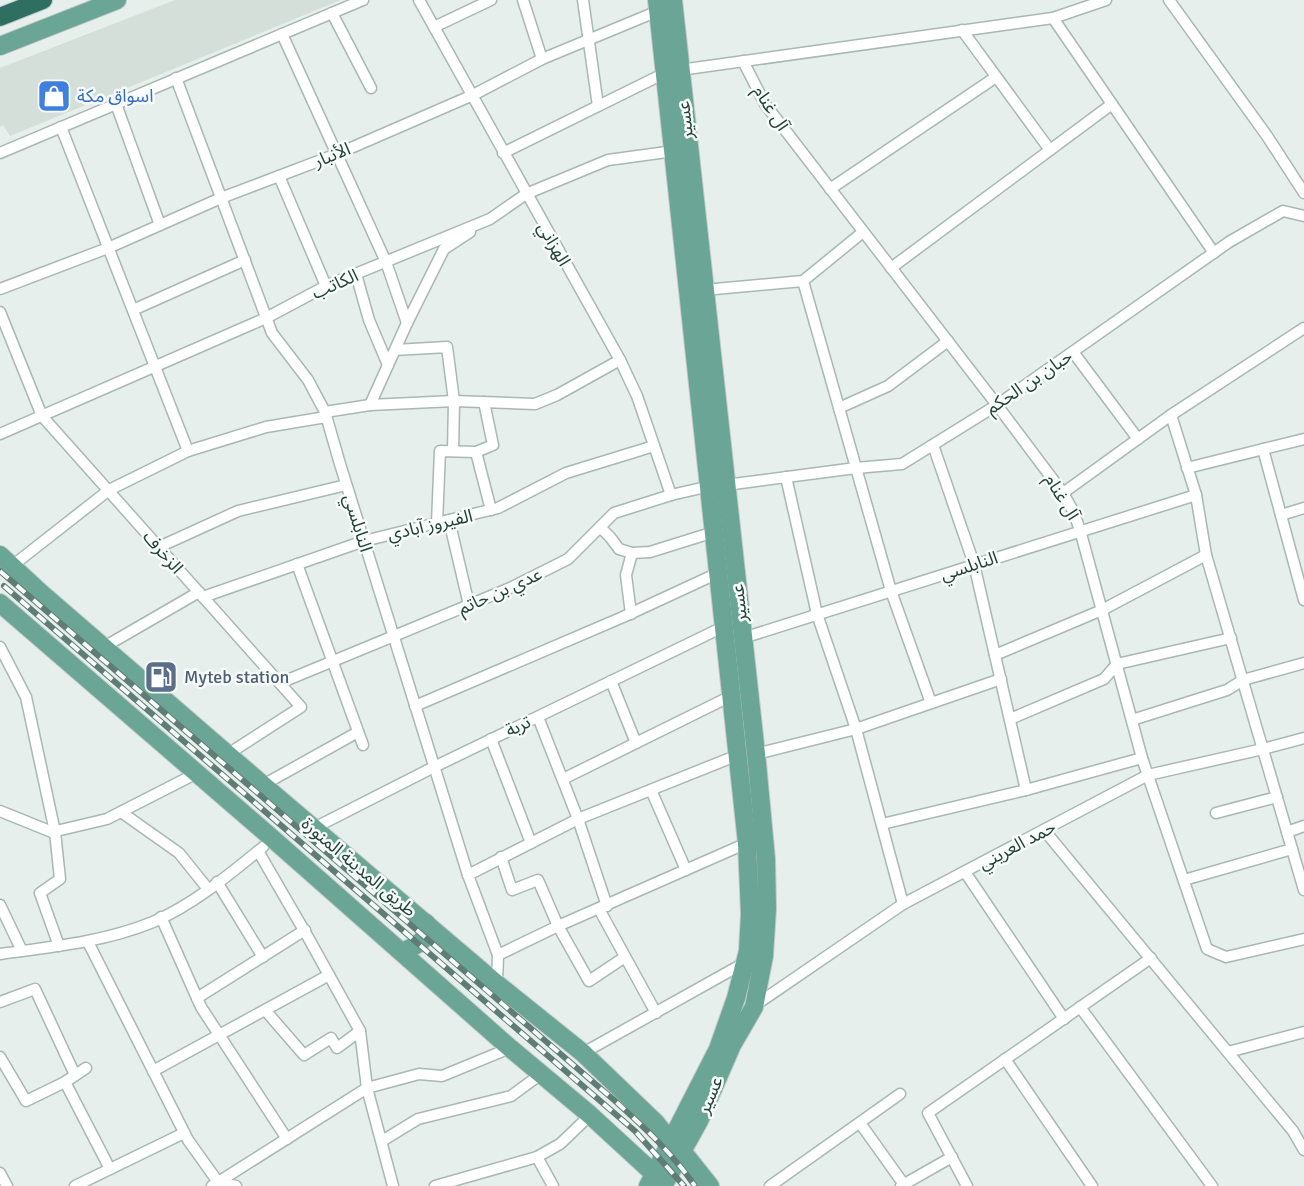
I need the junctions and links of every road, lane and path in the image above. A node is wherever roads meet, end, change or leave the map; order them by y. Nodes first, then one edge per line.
1 (43, 0) edge
2 (117, 0) edge
3 (363, 0) edge
4 (419, 0) edge
5 (491, 0) edge
6 (523, 0) edge
7 (583, 0) edge
8 (1106, 0) edge
9 (1169, 0) edge
10 (663, 4) edge
11 (332, 13) junction
12 (0, 17) edge
13 (1053, 18) junction
14 (434, 27) junction
15 (962, 30) junction
16 (282, 34) junction
17 (588, 40) junction
18 (0, 46) edge
19 (542, 59) junction
20 (743, 61) junction
21 (672, 71) junction
22 (996, 77) junction
23 (176, 78) junction
24 (370, 88) dead end
25 (473, 95) junction
26 (116, 104) junction
27 (1112, 104) junction
28 (598, 106) junction
29 (61, 127) junction
30 (1050, 150) junction
31 (674, 151) junction
32 (0, 153) edge
33 (503, 153) junction
34 (337, 154) junction
35 (279, 176) junction
36 (830, 189) junction
37 (1304, 193) edge
38 (526, 194) junction
39 (221, 198) junction
40 (1304, 216) edge
41 (490, 219) junction
42 (160, 225) junction
43 (863, 232) junction
44 (108, 248) junction
45 (1214, 253) junction
46 (244, 260) junction
47 (386, 262) junction
48 (891, 268) junction
49 (356, 274) junction
50 (803, 281) junction
51 (326, 286) junction
52 (0, 289) edge
53 (704, 290) junction
54 (133, 310) junction
55 (0, 312) edge
56 (266, 318) junction
57 (407, 323) junction
58 (1304, 328) edge
59 (948, 341) junction
60 (395, 350) junction
61 (1072, 352) junction
62 (620, 360) junction
63 (388, 365) junction
64 (155, 367) junction
65 (454, 401) junction
66 (484, 402) junction
67 (370, 405) junction
68 (997, 405) junction
69 (839, 408) junction
70 (326, 414) junction
71 (42, 416) junction
72 (1171, 416) junction
73 (0, 434) edge
74 (1138, 439) junction
75 (1304, 439) edge
76 (933, 445) junction
77 (654, 446) junction
78 (1263, 449) junction
79 (188, 451) junction
80 (453, 451) junction
81 (476, 452) junction
82 (856, 468) junction
83 (1187, 468) junction
84 (786, 477) junction
85 (346, 485) junction
86 (718, 486) junction
87 (109, 490) junction
88 (1063, 493) junction
89 (671, 495) junction
90 (1196, 495) junction
91 (1304, 508) edge
92 (491, 510) junction
93 (1281, 515) junction
94 (449, 520) junction
95 (437, 523) junction
96 (600, 528) junction
97 (1080, 530) junction
98 (714, 532) junction
99 (364, 541) junction
100 (159, 547) junction
101 (632, 553) junction
102 (1206, 555) junction
103 (6, 561) edge
104 (297, 564) junction
105 (974, 564) junction
106 (718, 573) junction
107 (1302, 587) edge
108 (891, 591) junction
109 (201, 595) junction
110 (1304, 600) edge
111 (0, 604) edge
112 (469, 605) junction
113 (1102, 610) junction
114 (631, 614) junction
115 (817, 614) junction
116 (723, 627) junction
117 (393, 636) junction
118 (743, 638) junction
119 (1230, 638) junction
120 (0, 647) edge
121 (104, 647) junction
122 (995, 655) junction
123 (333, 661) junction
124 (1304, 663) edge
125 (1117, 664) junction
126 (1001, 680) junction
127 (611, 681) junction
128 (1243, 681) junction
129 (280, 683) junction
130 (731, 696) junction
131 (931, 703) junction
132 (415, 705) junction
133 (538, 717) junction
134 (1010, 719) junction
135 (1132, 720) junction
136 (856, 729) junction
137 (358, 732) junction
138 (1304, 738) edge
139 (491, 739) junction
140 (636, 743) junction
141 (363, 745) dead end
142 (1263, 749) junction
143 (228, 754) junction
144 (756, 754) junction
145 (738, 755) junction
146 (1142, 758) junction
147 (434, 767) junction
148 (197, 773) junction
149 (1149, 775) junction
150 (562, 779) junction
151 (263, 785) junction
152 (651, 790) junction
153 (1026, 790) junction
154 (1277, 797) junction
155 (0, 812) edge
156 (121, 812) junction
157 (1216, 813) dead end
158 (578, 819) junction
159 (882, 824) junction
160 (1304, 826) edge
161 (314, 828) junction
162 (1044, 831) junction
163 (53, 832) junction
164 (1287, 832) junction
165 (273, 839) junction
166 (531, 843) junction
167 (747, 843) junction
168 (1292, 849) junction
169 (258, 850) junction
170 (501, 858) junction
171 (686, 870) junction
172 (965, 872) junction
173 (468, 875) junction
174 (1184, 880) junction
175 (213, 885) junction
176 (1304, 890) edge
177 (0, 904) edge
178 (903, 904) junction
179 (603, 907) junction
180 (161, 918) junction
181 (426, 923) junction
182 (558, 926) junction
183 (305, 930) junction
184 (1304, 939) edge
185 (88, 942) junction
186 (59, 946) junction
187 (22, 951) junction
188 (402, 952) junction
189 (0, 954) edge
190 (498, 955) junction
191 (263, 957) junction
192 (625, 957) junction
193 (1151, 958) junction
194 (746, 962) junction
195 (329, 975) junction
196 (497, 984) junction
197 (197, 998) junction
198 (0, 1002) edge
199 (754, 1006) junction
200 (1080, 1007) junction
201 (265, 1010) junction
202 (656, 1013) junction
203 (1064, 1018) junction
204 (360, 1031) junction
205 (1304, 1032) edge
206 (220, 1034) junction
207 (510, 1048) junction
208 (1228, 1052) junction
209 (583, 1053) junction
210 (0, 1057) edge
211 (1005, 1059) junction
212 (86, 1068) dead end
213 (3, 1070) edge
214 (153, 1071) junction
215 (541, 1074) junction
216 (75, 1075) junction
217 (65, 1082) junction
218 (367, 1088) junction
219 (900, 1094) dead end
220 (589, 1114) junction
221 (860, 1123) junction
222 (184, 1133) junction
223 (287, 1139) junction
224 (382, 1140) junction
225 (677, 1147) junction
226 (1304, 1150) edge
227 (537, 1157) junction
228 (952, 1157) junction
229 (110, 1169) junction
230 (0, 1173) edge
231 (659, 1183) edge
232 (215, 1184) edge
233 (903, 1185) edge
234 (7, 1186) edge
235 (75, 1186) edge
236 (236, 1186) edge
237 (393, 1186) edge
238 (435, 1186) edge
239 (553, 1186) edge
240 (710, 1186) edge
241 (770, 1186) edge
242 (967, 1186) edge
243 (1092, 1186) edge
244 (1212, 1186) edge

1 - 12 highway
2 - 18 main road
3 - 11 street
4 - 14 street, الهزاني
5 - 14 street
6 - 19 street
7 - 17 street
8 - 13 street
9 - 37 street
10 - 17 street, الأنبار
10 - 21 main road, عسير
11 - 16 street
11 - 24 street
13 - 15 street
13 - 27 street
14 - 25 street, الهزاني
15 - 20 street
15 - 22 street
16 - 23 street
16 - 34 street
17 - 19 street, الأنبار
17 - 28 street
19 - 25 street, الأنبار
20 - 21 street
20 - 36 street, آل غنام
21 - 28 street
21 - 31 main road, عسير
21 - 53 main road, عسير
22 - 30 street
22 - 36 street
23 - 26 street
23 - 39 street, النابلسي
25 - 33 street, الهزاني
25 - 34 street, الأنبار
26 - 29 street
26 - 42 street
27 - 30 street
27 - 45 street
28 - 33 street
29 - 32 street
29 - 44 street
30 - 48 street
31 - 38 street, الكاتب
31 - 86 main road, عسير
33 - 38 street, الهزاني
34 - 35 street, الأنبار
34 - 47 street
35 - 39 street, الأنبار
35 - 51 street
36 - 43 street, آل غنام
38 - 41 street, الكاتب
38 - 62 street, الهزاني
39 - 42 street, الأنبار
39 - 46 street, النابلسي
40 - 45 street, حبان بن الحكم
41 - 47 street, الكاتب
41 - 57 street
42 - 44 street, الأنبار
43 - 48 street, آل غنام
43 - 50 street
44 - 52 street, الأنبار
44 - 54 street
45 - 61 street, حبان بن الحكم
46 - 54 street
46 - 56 street, النابلسي
47 - 49 street, الكاتب
47 - 57 street
48 - 59 street, آل غنام
49 - 51 street, الكاتب
49 - 63 street
50 - 53 street
50 - 69 street
51 - 56 street, الكاتب
53 - 86 main road, عسير
54 - 64 street
55 - 71 street, الزخرف
56 - 64 street, الكاتب
56 - 70 street, النابلسي
57 - 60 street
58 - 72 street
59 - 68 street, آل غنام
59 - 69 street
60 - 63 street
60 - 65 street
61 - 68 street, حبان بن الحكم
61 - 74 street
62 - 66 street
62 - 77 street, الهزاني
63 - 67 street
64 - 71 street, الكاتب
64 - 79 street
65 - 66 street
65 - 67 street
65 - 80 street
66 - 81 street
67 - 70 street
68 - 76 street, حبان بن الحكم
68 - 88 street, آل غنام
69 - 82 street
70 - 79 street
70 - 85 street, النابلسي
71 - 73 street, الكاتب
71 - 87 street, الزخرف
72 - 74 street
72 - 83 street
74 - 88 street
75 - 78 street
76 - 82 street, حبان بن الحكم
76 - 105 street
77 - 89 street, الهزاني
77 - 92 street, الفيروز آبادي
78 - 83 street
78 - 93 street
79 - 87 street
80 - 81 street
80 - 95 street
81 - 92 street
82 - 84 street, حبان بن الحكم
82 - 108 street
83 - 90 street
84 - 86 street, حبان بن الحكم
84 - 115 street
85 - 99 street, النابلسي
85 - 100 street
86 - 89 street, عدي بن حاتم
86 - 98 main road, عسير
86 - 118 main road, عسير
87 - 100 street, الزخرف
87 - 103 street
88 - 97 street, آل غنام
89 - 96 street, عدي بن حاتم
90 - 97 street, النابلسي
90 - 102 street
91 - 93 street
92 - 94 street, الفيروز آبادي
93 - 107 street
94 - 95 street, الفيروز آبادي
94 - 112 street
95 - 99 street, الفيروز آبادي
96 - 101 street
96 - 112 street, عدي بن حاتم
97 - 105 street, النابلسي
97 - 113 street, آل غنام
98 - 101 street
98 - 106 main road, عسير
99 - 104 street, الفيروز آبادي
99 - 117 street, النابلسي
100 - 109 street, الزخرف
101 - 114 street
102 - 113 street
102 - 119 street
103 - 121 main road, طريق المدينة المنورة
104 - 109 street, الفيروز آبادي
104 - 123 street
105 - 108 street, النابلسي
105 - 122 street
106 - 114 street
106 - 116 main road, عسير
107 - 110 street
108 - 115 street, النابلسي
108 - 131 street
109 - 121 street, الفيروز آبادي
109 - 129 street, الزخرف
111 - 148 main road, طريق المدينة المنورة
112 - 117 street, عدي بن حاتم
113 - 122 street
113 - 125 street, آل غنام
114 - 132 street
115 - 118 street, النابلسي
115 - 136 street
116 - 127 street, تربة
116 - 130 main road, عسير
117 - 123 street, عدي بن حاتم
117 - 132 street, النابلسي
118 - 144 main road, عسير
119 - 125 street
119 - 128 street
120 - 163 street
121 - 143 main road, طريق المدينة المنورة
122 - 126 street
123 - 129 street, عدي بن حاتم
123 - 137 street
124 - 128 street
125 - 134 street
125 - 135 street, آل غنام
126 - 131 street
126 - 134 street
127 - 133 street, تربة
127 - 140 street
128 - 135 street
128 - 142 street
129 - 143 street, الزخرف
130 - 140 street
130 - 145 main road, عسير
131 - 136 street
132 - 147 street, النابلسي
133 - 139 street, تربة
133 - 150 street
134 - 153 street
135 - 146 street, آل غنام
136 - 144 street
136 - 159 street
137 - 141 street
137 - 151 street
138 - 142 street, حمد العريني
139 - 147 street, تربة
139 - 166 street
140 - 150 street
142 - 149 street, حمد العريني
142 - 154 street
143 - 151 main road, طريق المدينة المنورة
144 - 199 main road, عسير
145 - 152 street
145 - 167 main road, عسير
146 - 149 street, آل غنام
146 - 153 street
147 - 161 street, تربة
147 - 173 street, النابلسي
148 - 156 street
148 - 165 main road, طريق المدينة المنورة
149 - 162 street, حمد العريني
149 - 174 street, آل غنام
150 - 158 street
151 - 161 main road, طريق المدينة المنورة
152 - 158 street
152 - 171 street
153 - 159 street
154 - 157 street
154 - 164 street
155 - 163 street
156 - 163 street
156 - 175 street
158 - 166 street
158 - 179 street
159 - 178 street
160 - 164 street
161 - 181 main road, طريق المدينة المنورة
162 - 172 street, حمد العريني
162 - 193 street
163 - 186 street
164 - 168 street
165 - 169 street
165 - 188 main road, طريق المدينة المنورة
166 - 170 street
167 - 171 street
167 - 194 main road, عسير
168 - 174 street
168 - 176 street
169 - 175 street
169 - 183 street
170 - 173 street
170 - 182 street
171 - 179 street
172 - 178 street, حمد العريني
172 - 203 street
173 - 190 street, النابلسي
174 - 184 street, آل غنام
175 - 180 street
175 - 191 street
177 - 187 street
178 - 199 street, حمد العريني
179 - 182 street
179 - 192 street
180 - 185 street
180 - 197 street
181 - 188 main road
181 - 196 main road, طريق المدينة المنورة
182 - 190 street
182 - 192 street
183 - 191 street
183 - 195 street
185 - 186 street
185 - 214 street
186 - 187 street
187 - 189 street
188 - 207 main road, طريق المدينة المنورة
190 - 196 street, النابلسي
191 - 197 street
192 - 202 street
193 - 200 street
193 - 208 street
194 - 202 street
194 - 225 main road, عسير
195 - 201 street
195 - 204 street
196 - 209 main road, طريق المدينة المنورة
197 - 206 street
198 - 216 street
199 - 225 main road, عسير
200 - 203 street
200 - 244 street
201 - 204 street
201 - 206 street
202 - 209 street
203 - 211 street
204 - 218 street
205 - 208 street
206 - 214 street
206 - 223 street
207 - 215 main road, طريق المدينة المنورة
207 - 218 street
208 - 226 street
209 - 225 main road, طريق المدينة المنورة
210 - 213 street
211 - 228 street
211 - 243 street
212 - 216 street
213 - 217 street
214 - 222 street
215 - 220 main road, طريق المدينة المنورة
215 - 224 street
216 - 217 street
217 - 229 street
218 - 223 street
218 - 224 street
219 - 221 street
220 - 227 street
220 - 231 main road, طريق المدينة المنورة
221 - 233 street
221 - 241 street
222 - 229 street
222 - 232 street
223 - 232 street
224 - 237 street
225 - 231 main road, عسير
225 - 240 main road, طريق المدينة المنورة
227 - 238 street
227 - 239 street
228 - 233 street
228 - 242 street
229 - 235 street
230 - 234 street
232 - 236 street

